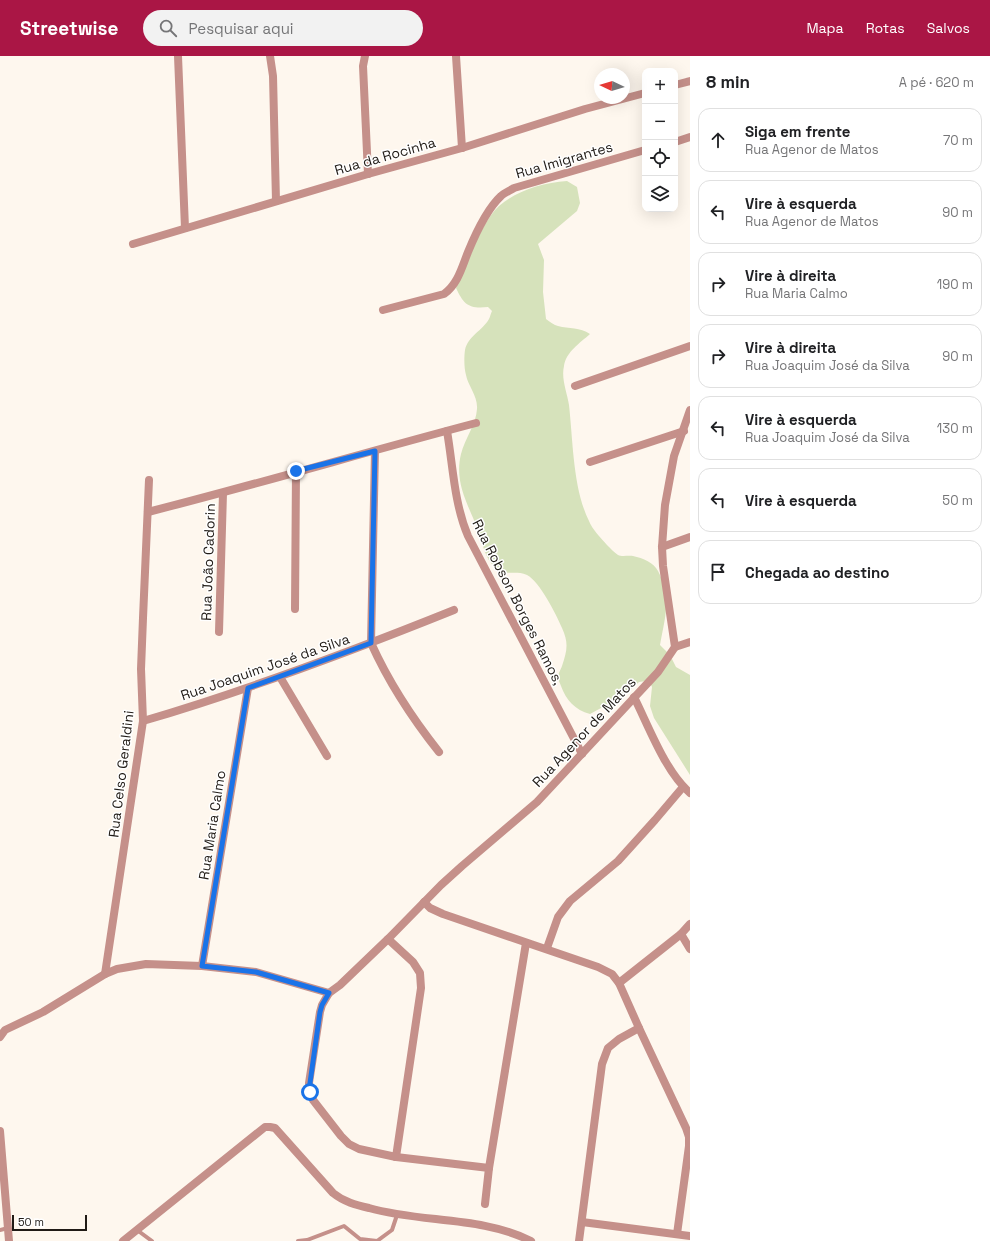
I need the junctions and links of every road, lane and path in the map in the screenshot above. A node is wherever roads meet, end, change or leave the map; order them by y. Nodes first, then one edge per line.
1 (178, 56) edge
2 (270, 56) edge
3 (365, 56) edge
4 (456, 56) edge
5 (690, 81) edge
6 (678, 84) edge
7 (642, 94) edge
8 (690, 137) edge
9 (678, 141) edge
10 (462, 148) junction
11 (642, 151) edge
12 (368, 174) junction
13 (276, 202) junction
14 (185, 228) junction
15 (133, 244) dead end
16 (383, 310) dead end
17 (690, 346) edge
18 (575, 386) dead end
19 (690, 410) edge
20 (476, 423) dead end
21 (447, 431) junction
22 (684, 431) junction
23 (375, 451) junction
24 (590, 462) dead end
25 (296, 471) junction
26 (149, 480) dead end
27 (223, 493) junction
28 (148, 512) junction
29 (690, 537) edge
30 (662, 547) junction
31 (295, 609) dead end
32 (454, 610) dead end
33 (219, 632) dead end
34 (690, 642) edge
35 (371, 643) junction
36 (675, 648) junction
37 (280, 677) junction
38 (248, 688) junction
39 (634, 697) junction
40 (143, 721) junction
41 (439, 752) dead end
42 (582, 754) junction
43 (327, 756) dead end
44 (683, 787) junction
45 (690, 793) edge
46 (424, 902) junction
47 (690, 924) edge
48 (681, 934) junction
49 (388, 939) junction
50 (526, 943) junction
51 (547, 948) junction
52 (690, 949) edge
53 (202, 966) junction
54 (105, 974) junction
55 (619, 983) junction
56 (329, 993) junction
57 (639, 1028) junction
58 (0, 1037) edge
59 (0, 1131) edge
60 (396, 1157) junction
61 (489, 1168) junction
62 (485, 1204) dead end
63 (397, 1215) junction
64 (582, 1222) junction
65 (4, 1229) edge
66 (138, 1230) junction
67 (677, 1234) junction
68 (690, 1236) edge
69 (9, 1241) edge
70 (123, 1241) edge
71 (152, 1241) edge
72 (298, 1241) edge
73 (531, 1241) edge
74 (579, 1241) edge

1 - 14 street
2 - 13 street
3 - 12 street
4 - 10 street
5 - 6 street
7 - 10 street, Rua da Rocinha
8 - 9 street
10 - 12 street, Rua da Rocinha
11 - 16 street, Rua Imigrantes
12 - 13 street, Rua da Rocinha
13 - 14 street, Rua da Rocinha
14 - 15 street, Rua da Rocinha
17 - 18 street
19 - 22 street
20 - 21 street
21 - 23 street
21 - 42 street, Rua Robson Borges Ramos,
22 - 24 street
22 - 30 street
23 - 25 street
23 - 35 street, Rua Joaquim José da Silva
25 - 27 street
25 - 31 street
26 - 28 street, Rua Celso Geraldini
27 - 28 street
27 - 33 street, Rua João Cadorin
28 - 40 street, Rua Celso Geraldini
29 - 30 street
30 - 36 street
32 - 35 street
34 - 36 street
35 - 37 street, Rua Joaquim José da Silva
35 - 41 street
36 - 39 street, Rua Agenor de Matos
37 - 38 street, Rua Joaquim José da Silva
37 - 43 street
38 - 40 street, Rua Joaquim José da Silva
38 - 53 street, Rua Maria Calmo
39 - 42 street, Rua Agenor de Matos
39 - 44 street
40 - 54 street, Rua Celso Geraldini
42 - 46 street, Rua Agenor de Matos
44 - 45 street
44 - 51 street
46 - 49 street, Rua Agenor de Matos
46 - 50 street
47 - 48 street
48 - 52 street
48 - 55 street
49 - 56 street, Rua Agenor de Matos
49 - 60 street
50 - 51 street
50 - 61 street
51 - 55 street
53 - 54 street
53 - 56 street
54 - 58 street
55 - 57 street
56 - 60 street, Rua Agenor de Matos
57 - 64 street
57 - 67 street
59 - 65 street
60 - 61 street, Rua Agenor de Matos
61 - 62 street
63 - 66 street
63 - 72 lane
63 - 73 street
64 - 67 street
64 - 74 street
65 - 69 street
66 - 70 street
66 - 71 lane
67 - 68 street

